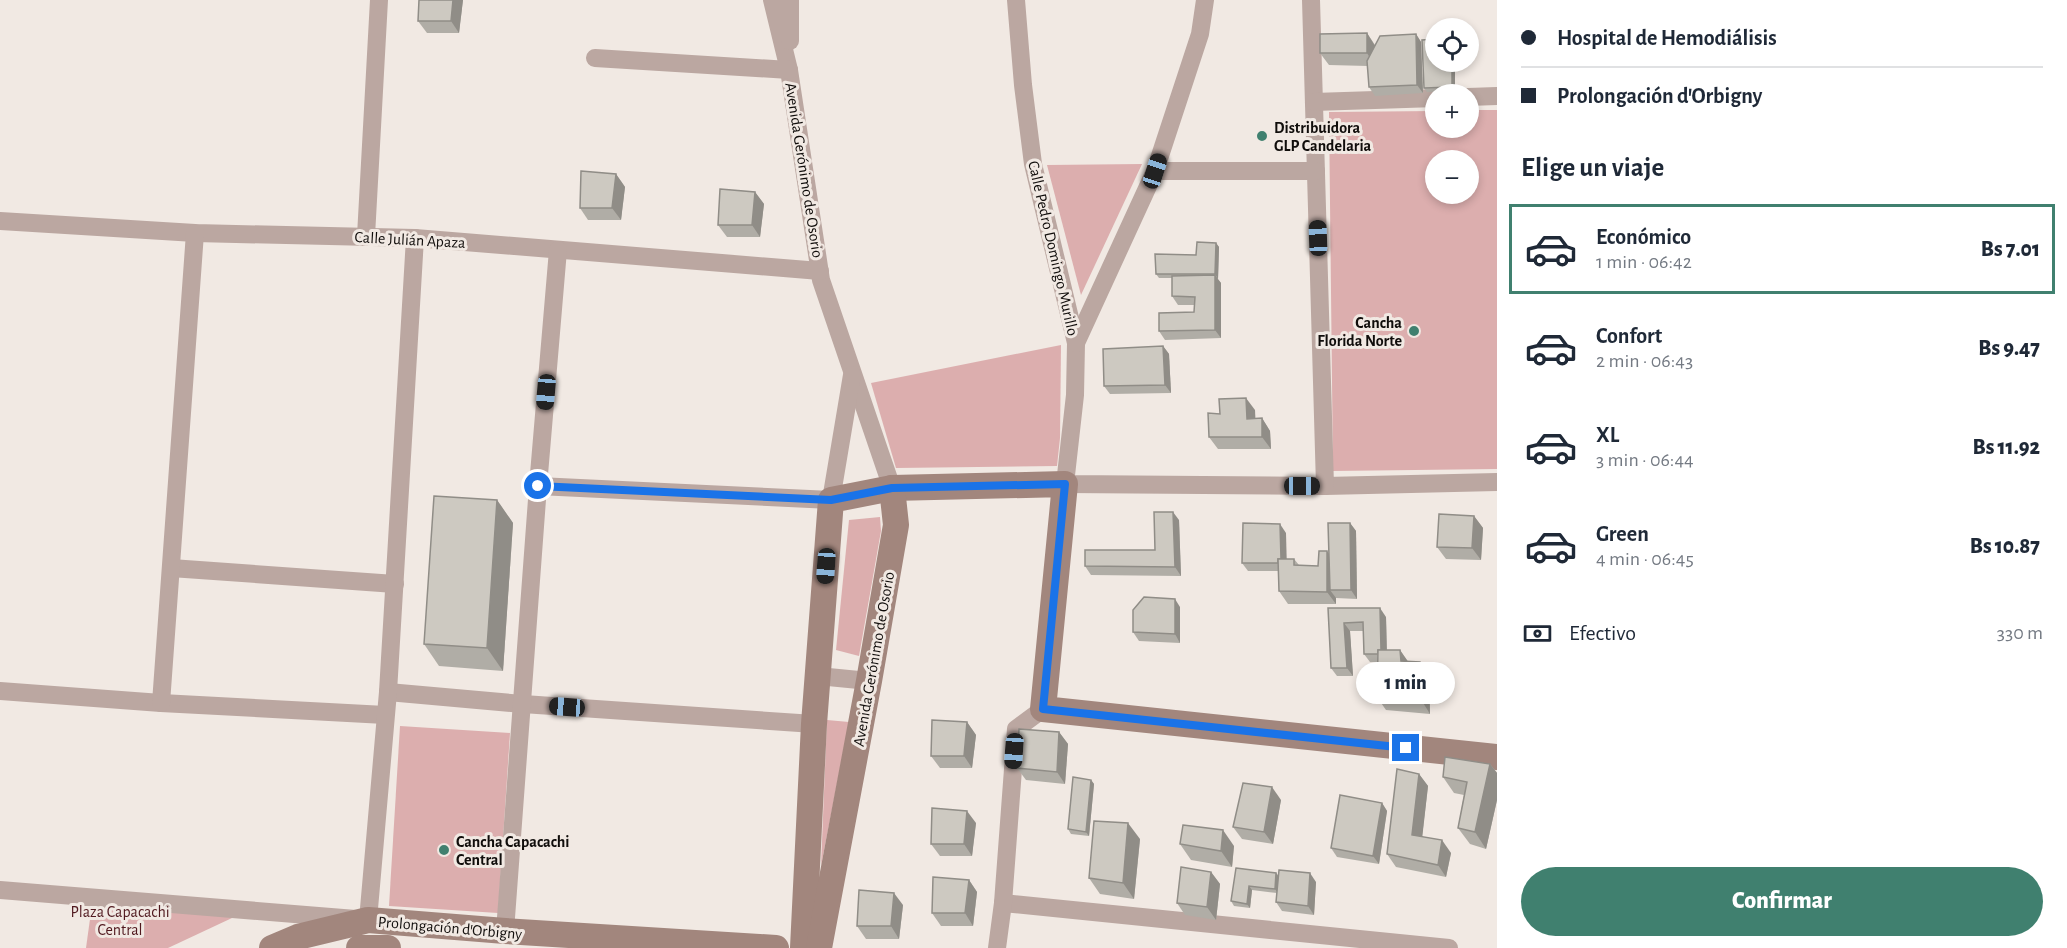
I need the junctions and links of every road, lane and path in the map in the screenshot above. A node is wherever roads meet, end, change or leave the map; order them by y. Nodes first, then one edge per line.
1 (380, 0) edge
2 (772, 0) edge
3 (790, 0) edge
4 (1016, 0) edge
5 (1205, 0) edge
6 (1311, 0) edge
7 (594, 58) dead end
8 (789, 70) junction
9 (1497, 96) edge
10 (1479, 97) edge
11 (1425, 98) edge
12 (1314, 102) junction
13 (1155, 171) junction
14 (1316, 171) junction
15 (0, 221) edge
16 (195, 233) junction
17 (366, 236) junction
18 (414, 238) junction
19 (558, 250) junction
20 (820, 271) junction
21 (1076, 343) junction
22 (852, 374) junction
23 (1497, 482) edge
24 (1065, 484) junction
25 (538, 486) junction
26 (1325, 486) junction
27 (892, 488) junction
28 (831, 500) junction
29 (171, 568) junction
30 (395, 584) junction
31 (818, 676) junction
32 (869, 681) junction
33 (0, 691) edge
34 (388, 692) junction
35 (162, 703) junction
36 (523, 704) junction
37 (1043, 709) junction
38 (385, 715) junction
39 (814, 724) junction
40 (1497, 757) edge
41 (0, 891) edge
42 (1003, 903) junction
43 (368, 920) junction
44 (505, 931) junction
45 (272, 948) edge
46 (359, 948) edge
47 (388, 948) edge
48 (776, 948) edge
49 (803, 948) edge
50 (819, 948) edge
51 (997, 948) edge
52 (1449, 948) edge

1 - 17 street
2 - 8 street, Avenida Gerónimo de Osorio
3 - 8 street, Avenida Gerónimo de Osorio
4 - 21 street, Calle Pedro Domingo Murillo
5 - 13 street
6 - 12 street
7 - 8 street
8 - 20 street, Avenida Gerónimo de Osorio
9 - 10 street
11 - 12 street
12 - 14 street
13 - 14 street
13 - 21 street
14 - 26 street
15 - 16 street, Calle Julián Apaza
16 - 17 street, Calle Julián Apaza
16 - 29 street
17 - 18 street, Calle Julián Apaza
18 - 19 street, Calle Julián Apaza
18 - 30 street
19 - 20 street, Calle Julián Apaza
19 - 25 street
20 - 22 street, Avenida Gerónimo de Osorio
21 - 24 street, Calle Pedro Domingo Murillo
22 - 27 street, Avenida Gerónimo de Osorio
22 - 28 street, Avenida Gerónimo de Osorio
23 - 26 street
24 - 26 street
24 - 27 street
24 - 37 street, Calle Pedro Domingo Murillo
25 - 28 street
25 - 36 street
27 - 28 street
27 - 32 street, Avenida Gerónimo de Osorio
28 - 31 street, Avenida Gerónimo de Osorio
29 - 30 street
29 - 35 street
30 - 34 street
31 - 32 street
31 - 39 street, Avenida Gerónimo de Osorio
32 - 50 street, Avenida Gerónimo de Osorio
33 - 35 street
34 - 36 street
34 - 38 street
35 - 38 street
36 - 39 street
36 - 44 street
37 - 40 street
37 - 42 street
38 - 43 street
39 - 49 street, Avenida Gerónimo de Osorio
41 - 43 street
42 - 51 street
42 - 52 street
43 - 44 street, Prolongación d'Orbigny
43 - 45 street, Prolongación d'Orbigny
44 - 48 street, Prolongación d'Orbigny
46 - 47 street, Prolongación d'Orbigny

